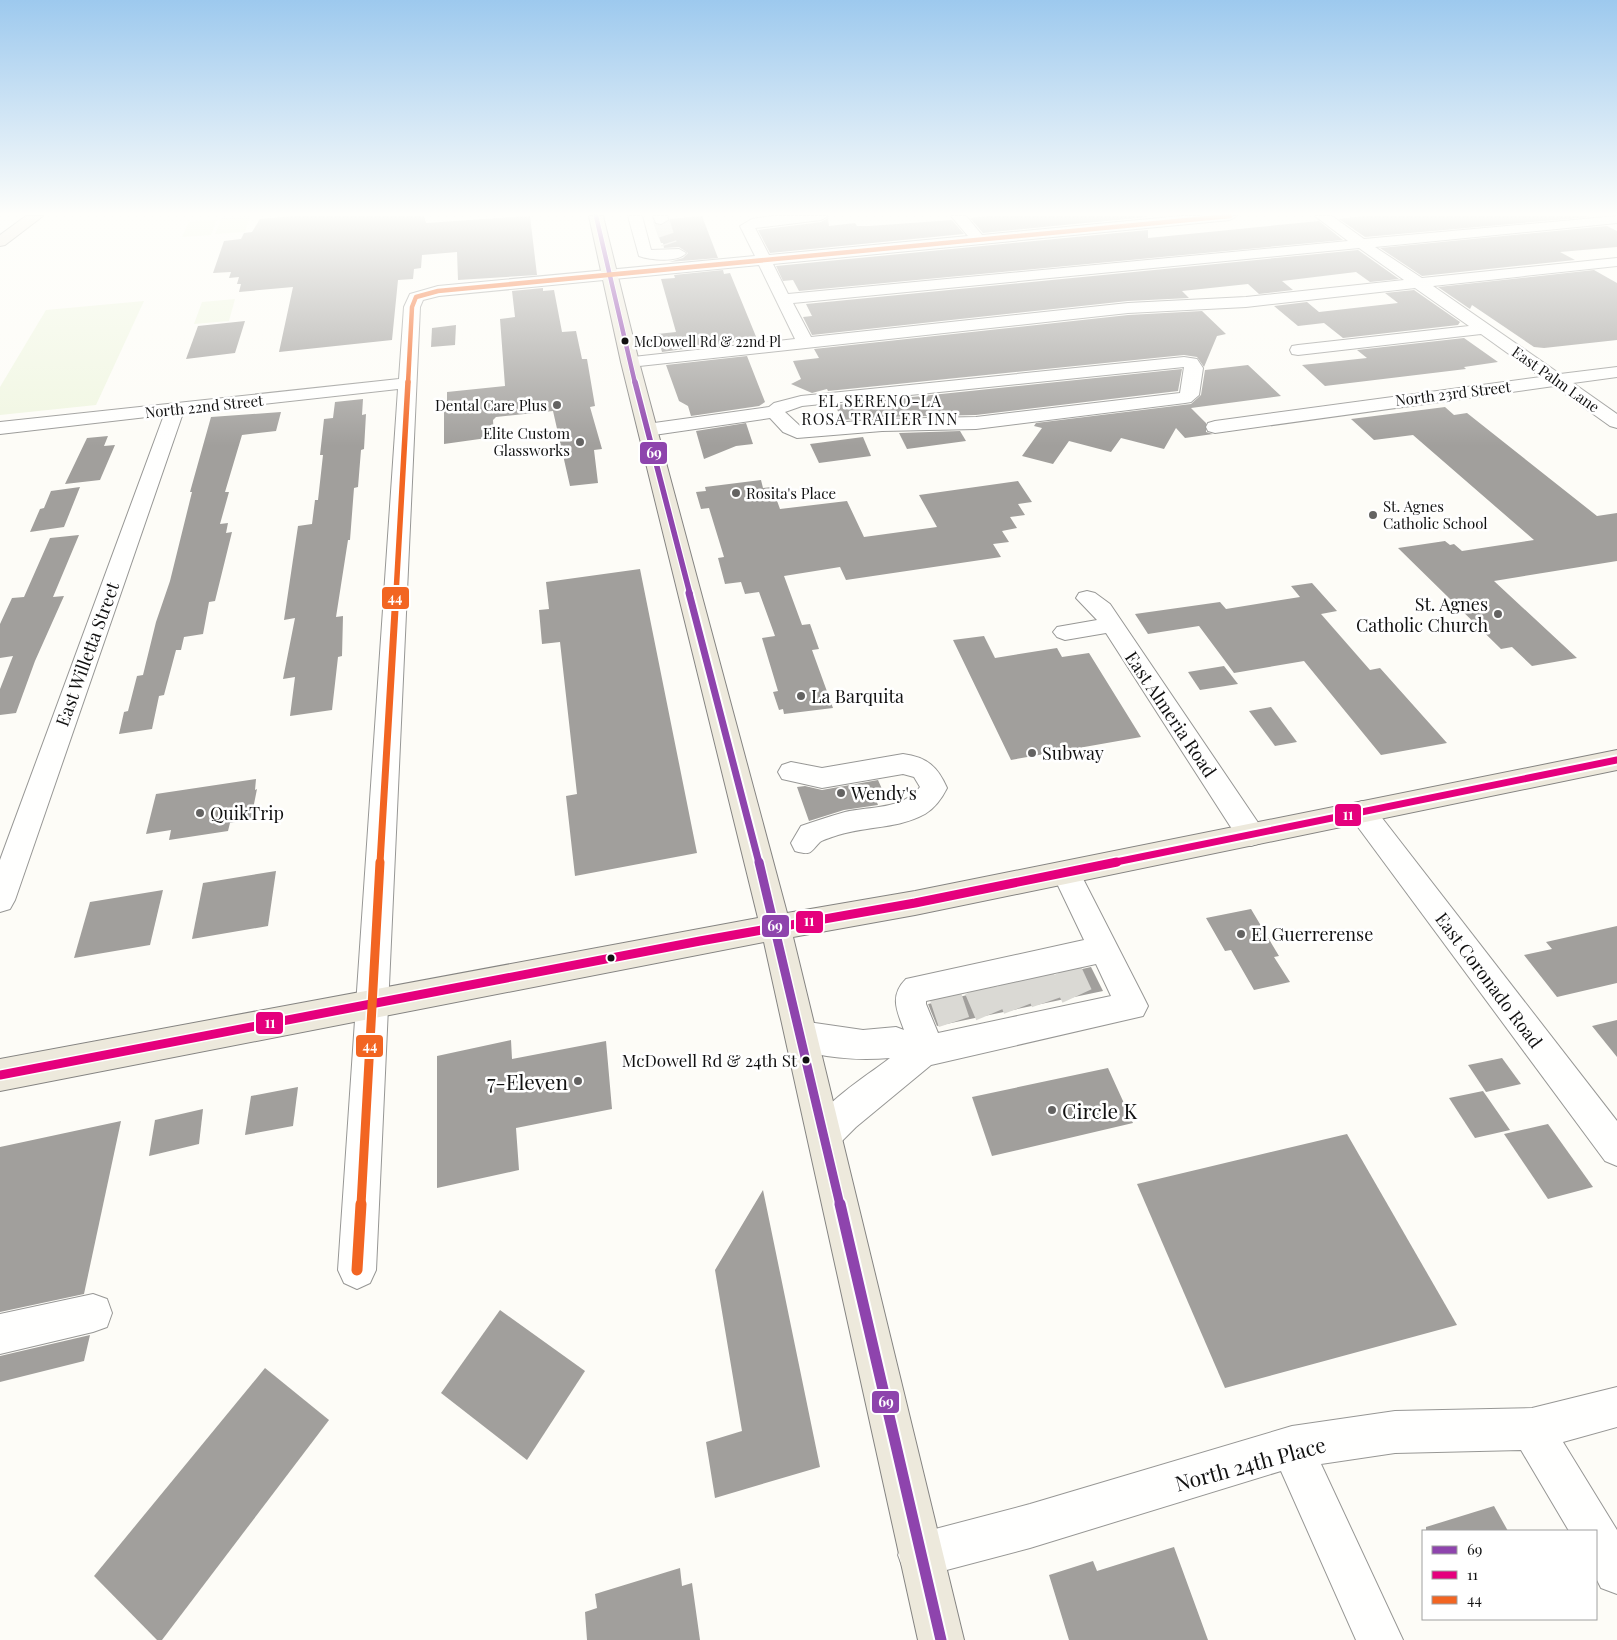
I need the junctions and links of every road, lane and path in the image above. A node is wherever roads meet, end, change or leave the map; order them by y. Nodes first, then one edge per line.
1 (432, 293) edge
2 (613, 293) edge
3 (780, 293) edge
4 (852, 293) edge
5 (1332, 293) edge
6 (1432, 293) edge
7 (784, 299) junction
8 (1484, 329) junction
9 (805, 342) junction
10 (1298, 350) dead end
11 (630, 362) junction
12 (1617, 372) edge
13 (1556, 380) junction
14 (408, 382) junction
15 (175, 409) junction
16 (774, 412) junction
17 (1617, 422) edge
18 (1215, 427) dead end
19 (0, 428) edge
20 (647, 430) junction
21 (1087, 598) dead end
22 (1112, 625) junction
23 (1065, 632) dead end
24 (1617, 760) edge
25 (791, 772) dead end
26 (1362, 812) junction
27 (1252, 835) junction
28 (805, 843) dead end
29 (1066, 873) junction
30 (0, 900) edge
31 (776, 929) junction
32 (1104, 950) junction
33 (1029, 994) junction
34 (371, 1004) junction
35 (950, 1011) junction
36 (801, 1036) junction
37 (925, 1051) junction
38 (0, 1075) edge
39 (824, 1135) junction
40 (1617, 1149) edge
41 (357, 1270) dead end
42 (93, 1313) dead end
43 (0, 1334) edge
44 (1617, 1407) edge
45 (1532, 1429) junction
46 (1292, 1447) junction
47 (1592, 1530) edge
48 (1597, 1538) edge
49 (920, 1555) junction
50 (1617, 1572) edge
51 (941, 1640) edge
52 (1380, 1640) edge

1 - 14 street
2 - 11 main road
3 - 7 street
4 - 7 street
5 - 9 street
6 - 8 street, East Palm Lane
7 - 9 street
8 - 10 street
8 - 13 street, East Palm Lane
9 - 11 street
11 - 20 main road
12 - 13 street, North 23rd Street
13 - 17 street, East Palm Lane
13 - 18 street, North 23rd Street
14 - 15 street, North 22nd Street
14 - 34 street
15 - 19 street, North 22nd Street
15 - 30 street, East Willetta Street
16 - 16 street
16 - 20 street
20 - 31 main road
21 - 22 street, East Almeria Road
22 - 23 street
22 - 27 street, East Almeria Road
24 - 26 main road
25 - 28 street
26 - 27 main road
26 - 40 street, East Coronado Road
27 - 29 main road
29 - 31 main road
29 - 32 street
31 - 34 main road
31 - 36 main road
32 - 33 street
32 - 33 street
33 - 35 street
33 - 35 street
34 - 38 main road
34 - 41 street
35 - 37 street
35 - 37 street
36 - 37 street
36 - 39 main road
37 - 39 street
39 - 49 main road
42 - 43 street
44 - 45 street, North 24th Place
45 - 46 street, North 24th Place
45 - 47 street
46 - 49 street, North 24th Place
46 - 52 street
48 - 50 street
49 - 51 main road

